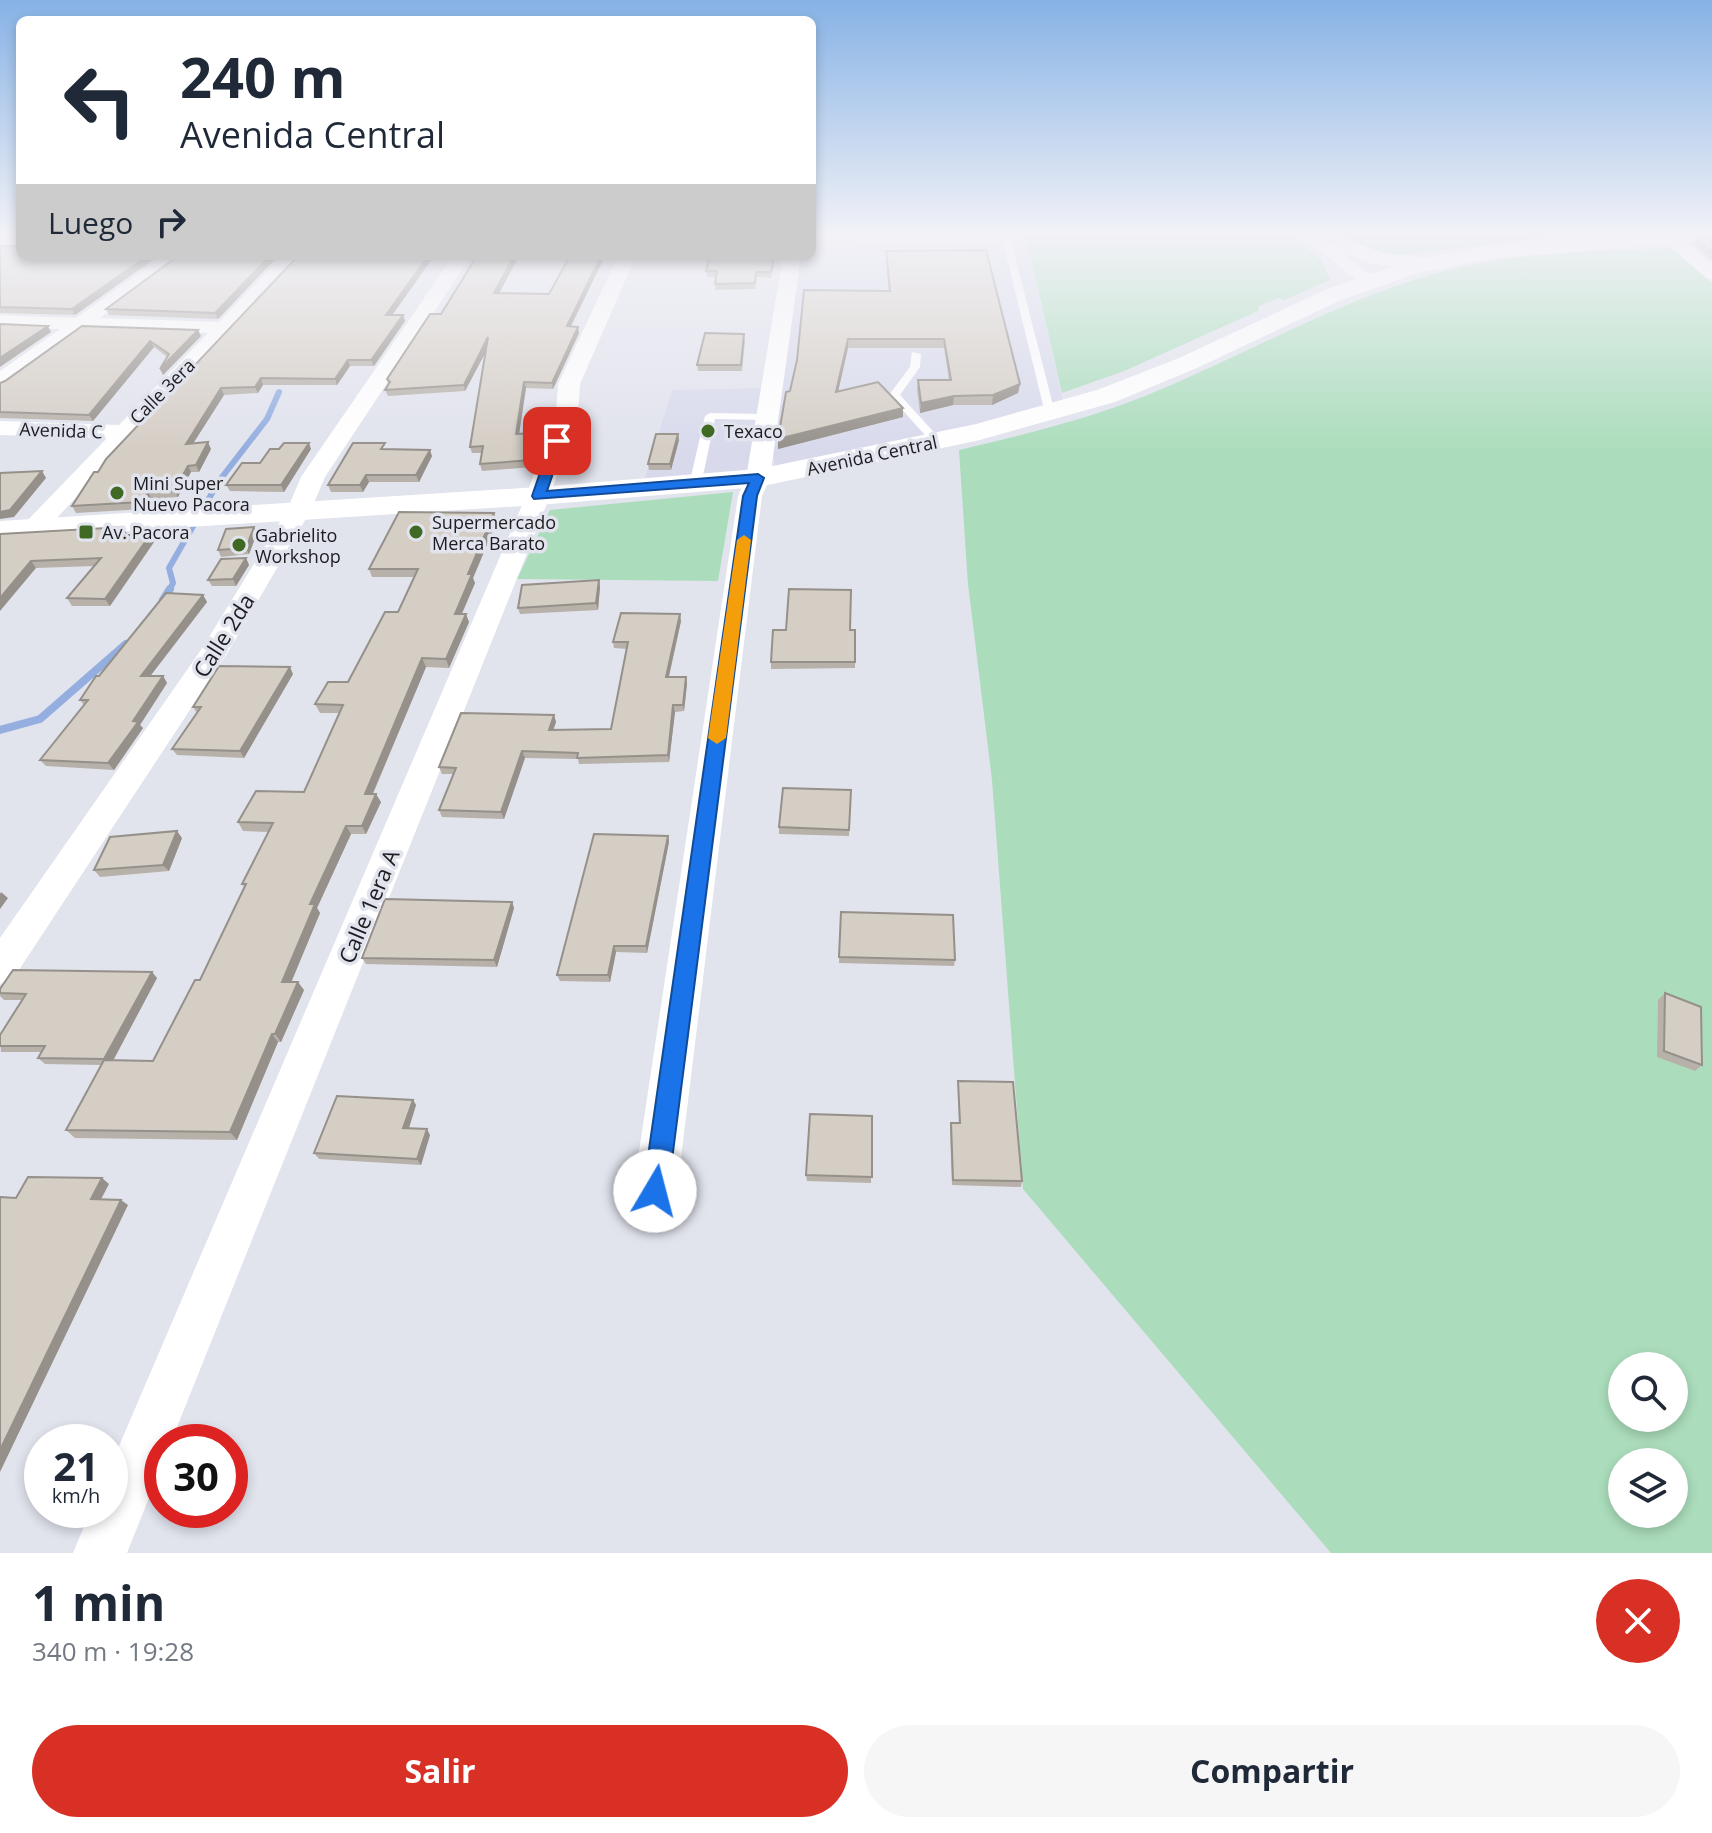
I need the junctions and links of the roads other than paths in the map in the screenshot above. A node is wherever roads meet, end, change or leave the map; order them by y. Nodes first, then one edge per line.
1 (102, 305) edge
2 (245, 305) edge
3 (429, 305) edge
4 (605, 305) edge
5 (784, 305) edge
6 (1023, 305) edge
7 (1311, 305) edge
8 (0, 321) edge
9 (75, 324) junction
10 (224, 328) junction
11 (916, 354) dead end
12 (0, 381) edge
13 (1050, 413) junction
14 (767, 417) junction
15 (0, 428) edge
16 (122, 432) junction
17 (937, 442) junction
18 (758, 478) junction
19 (695, 485) junction
20 (538, 496) junction
21 (299, 510) junction
22 (33, 529) junction
23 (0, 530) edge
24 (0, 968) edge
25 (655, 1191) dead end
26 (100, 1553) edge

1 - 9 street
2 - 10 street, Calle 3era
3 - 21 street, Calle 2da
4 - 20 street, Calle 1era A
5 - 14 street
6 - 13 lane
7 - 13 street, Avenida Central
8 - 9 street
9 - 10 street
9 - 12 street
10 - 16 street, Calle 3era
11 - 17 lane
13 - 17 street, Avenida Central
14 - 18 street
14 - 19 lane
15 - 16 street, Avenida C
16 - 22 street, Calle 3era
17 - 18 street, Avenida Central
18 - 19 street, Avenida Central
18 - 25 street
19 - 20 street, Avenida Central
20 - 21 street, Avenida Central
20 - 26 street, Calle 1era A
21 - 22 street, Avenida Central
21 - 24 street, Calle 2da
22 - 23 street, Avenida Central

